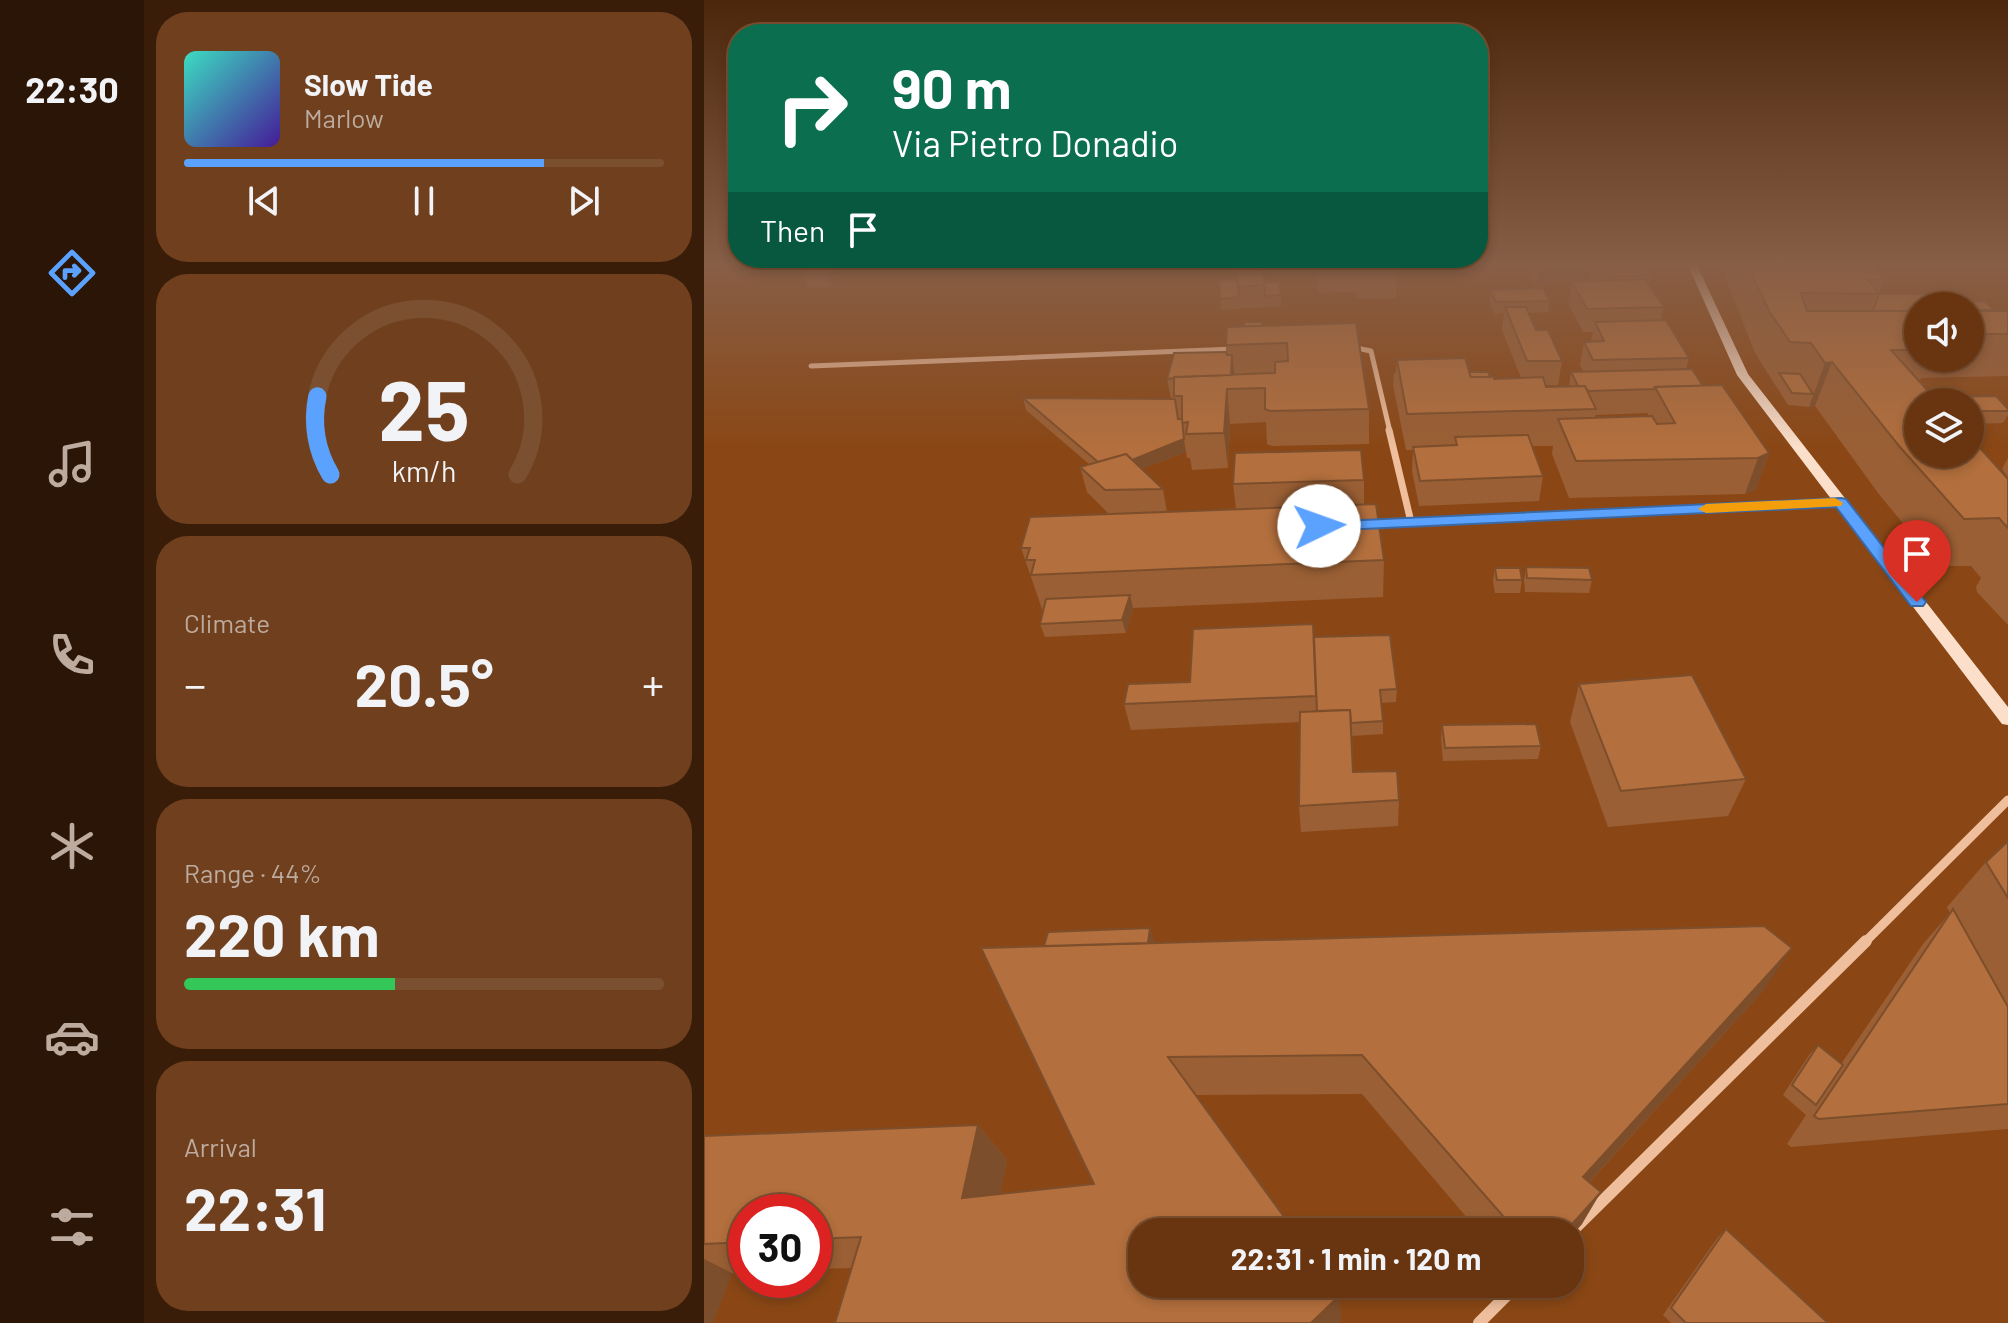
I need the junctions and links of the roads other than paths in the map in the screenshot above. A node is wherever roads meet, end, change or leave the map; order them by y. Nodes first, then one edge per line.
1 (1720, 325) edge
2 (1340, 345) edge
3 (1247, 348) edge
4 (811, 366) dead end
5 (1841, 502) junction
6 (1411, 522) junction
7 (1365, 524) edge
8 (2008, 719) edge
9 (2008, 800) edge
10 (1584, 1219) edge
11 (1504, 1298) edge
12 (1479, 1323) edge

1 - 5 main road
2 - 6 street
3 - 4 street
5 - 6 street
5 - 8 main road
6 - 7 street
9 - 10 street
11 - 12 street

